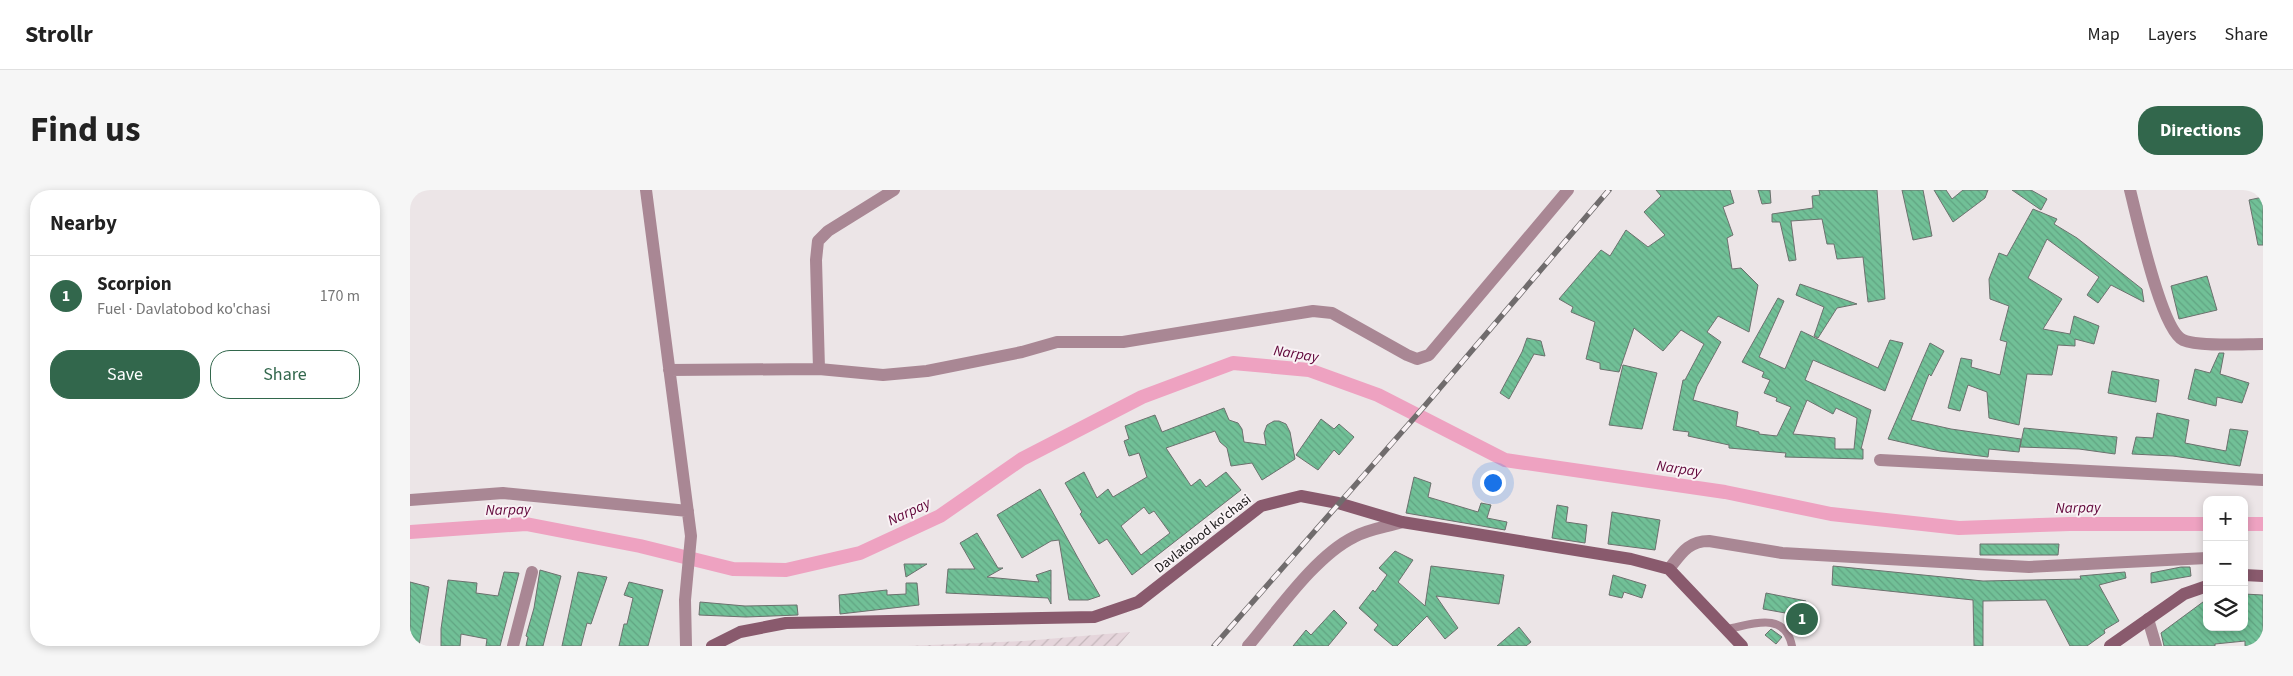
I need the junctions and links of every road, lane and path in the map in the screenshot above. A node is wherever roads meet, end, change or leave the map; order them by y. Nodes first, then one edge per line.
1 (646, 190) edge
2 (894, 190) edge
3 (1568, 190) edge
4 (2130, 190) edge
5 (2263, 344) edge
6 (669, 370) junction
7 (819, 370) junction
8 (1880, 460) dead end
9 (2263, 480) edge
10 (410, 500) edge
11 (688, 511) junction
12 (1402, 522) junction
13 (2203, 558) edge
14 (1669, 569) junction
15 (532, 572) dead end
16 (2248, 575) edge
17 (2263, 576) edge
18 (2203, 587) edge
19 (2148, 619) junction
20 (1728, 629) junction
21 (513, 646) edge
22 (686, 646) edge
23 (712, 646) edge
24 (1248, 646) edge
25 (1742, 646) edge
26 (1792, 646) edge
27 (2110, 646) edge
28 (2156, 646) edge

1 - 6 street
2 - 7 street
3 - 7 street
4 - 5 street
6 - 7 street
6 - 11 street
8 - 9 street
10 - 11 street
11 - 22 street
12 - 14 street, Davlatobod ko'chasi
12 - 23 street, Davlatobod ko'chasi
12 - 24 street
13 - 14 street
14 - 20 street
15 - 21 street
16 - 17 street
18 - 19 street
19 - 27 street
19 - 28 street
20 - 25 street
20 - 26 lane

